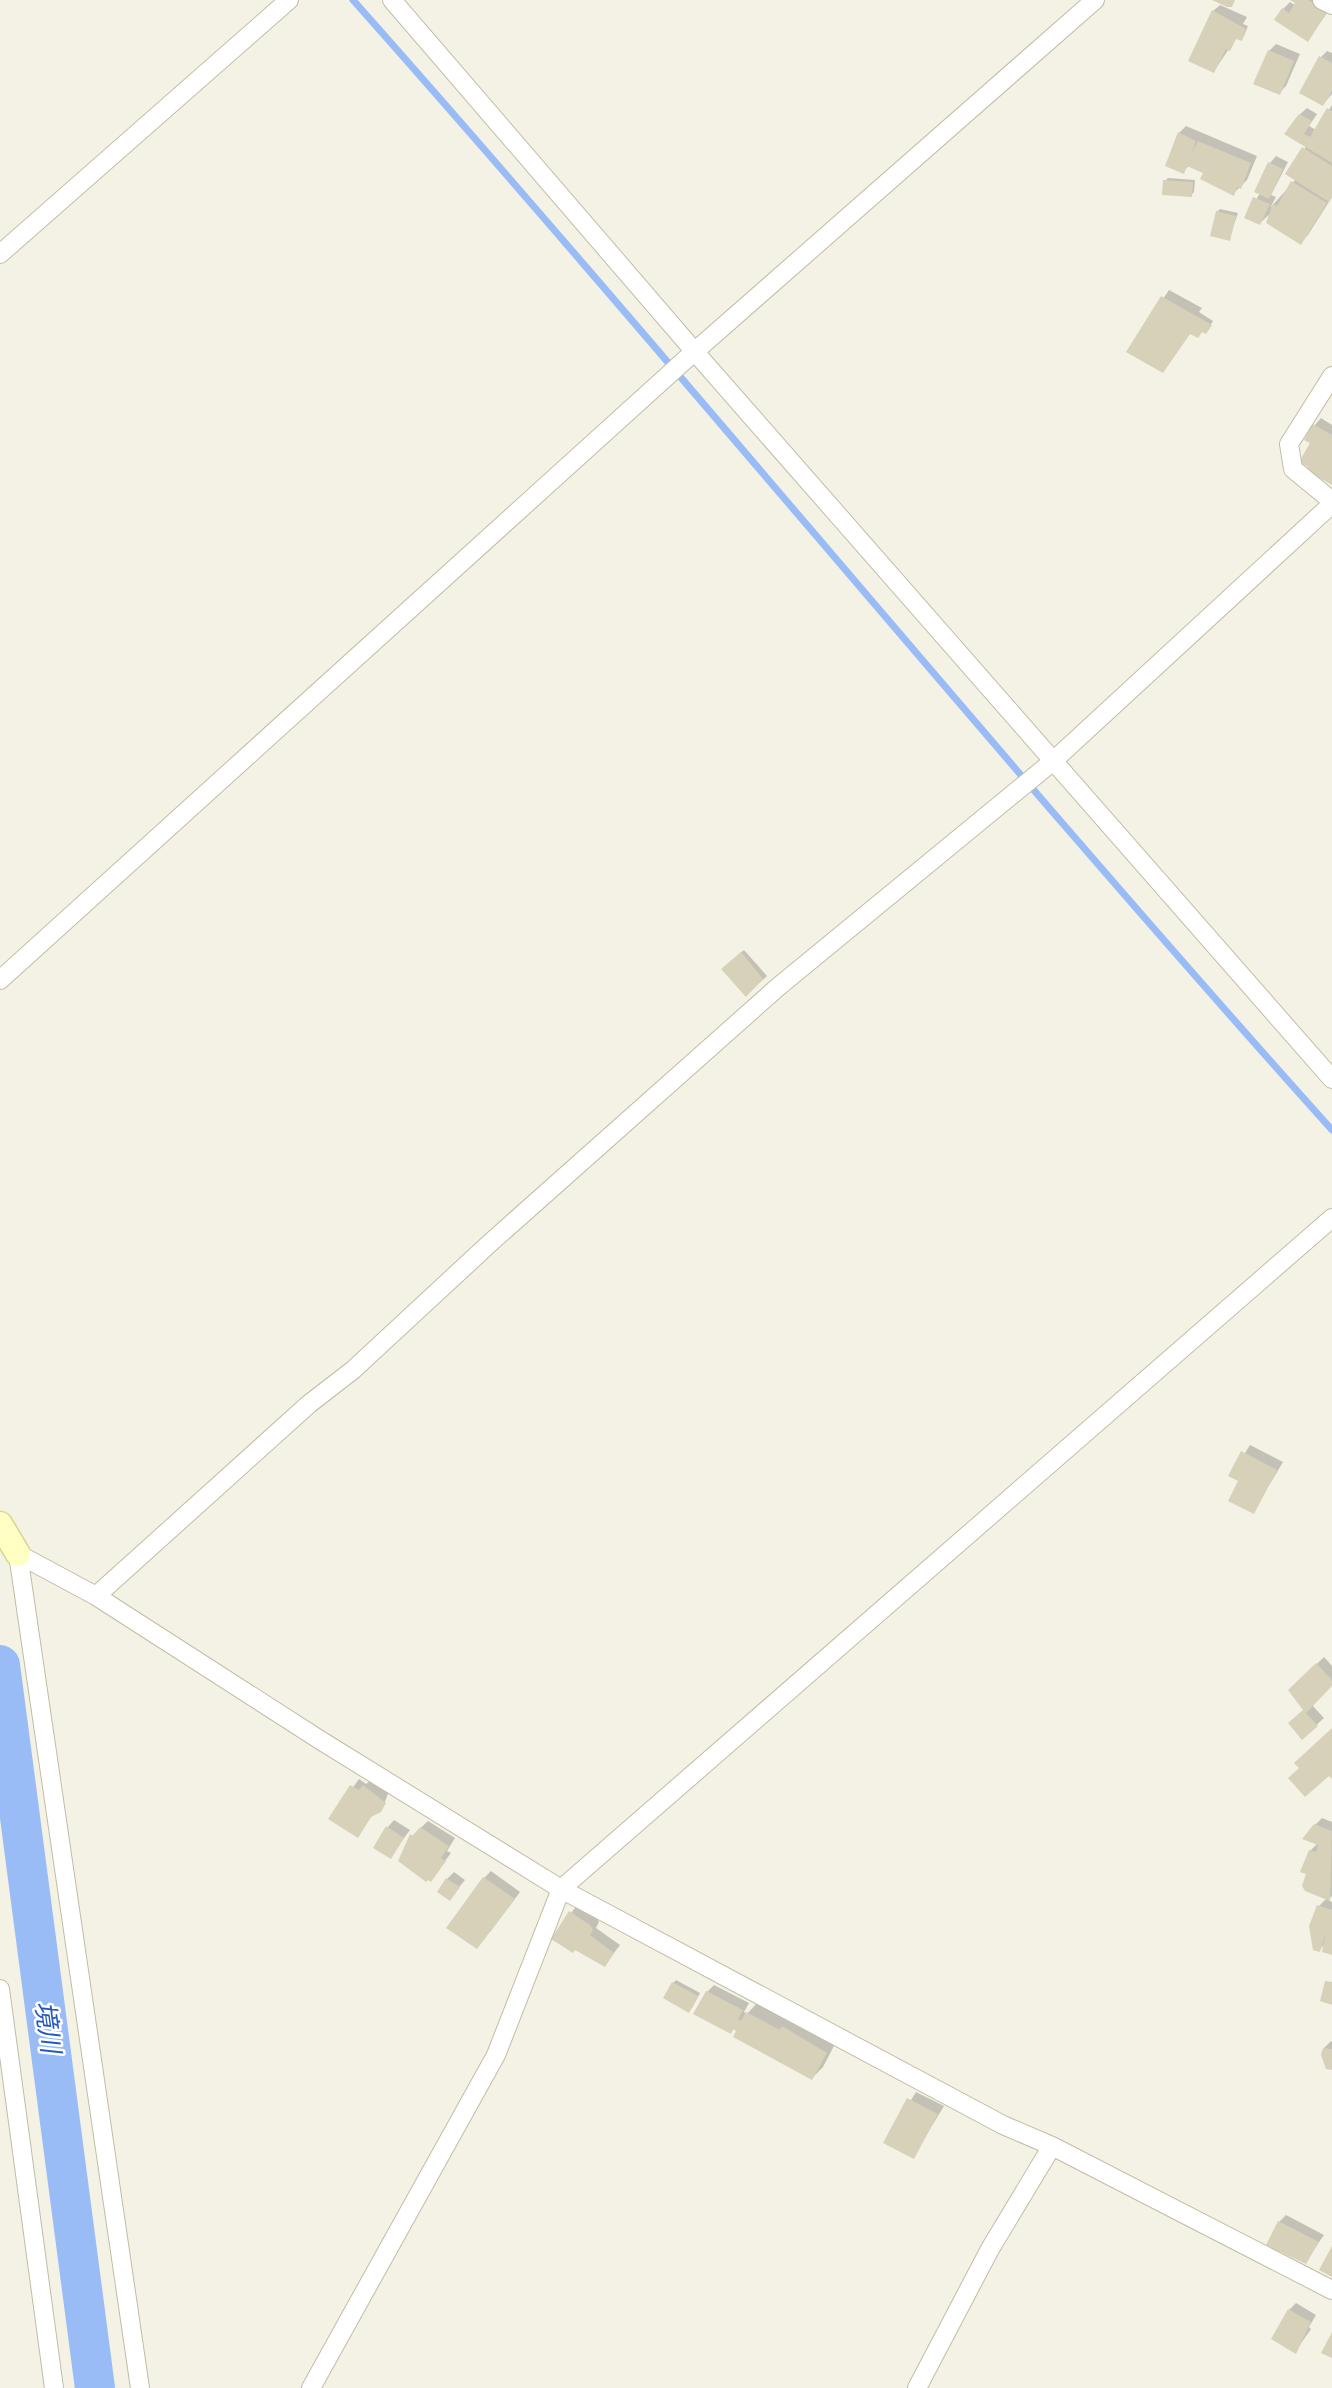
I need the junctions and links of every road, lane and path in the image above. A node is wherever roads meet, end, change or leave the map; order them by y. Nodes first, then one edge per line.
1 (289, 0) edge
2 (392, 0) edge
3 (1095, 0) edge
4 (1322, 0) edge
5 (1332, 5) edge
6 (0, 254) edge
7 (690, 356) junction
8 (1332, 376) edge
9 (1332, 503) edge
10 (1046, 767) junction
11 (0, 980) edge
12 (1332, 1079) edge
13 (1332, 1218) edge
14 (0, 1524) edge
15 (18, 1554) junction
16 (96, 1596) junction
17 (561, 1889) junction
18 (0, 1989) edge
19 (1052, 2146) junction
20 (1332, 2290) edge
21 (54, 2388) edge
22 (140, 2388) edge
23 (311, 2388) edge
24 (917, 2388) edge

1 - 6 street
2 - 7 street
3 - 7 street
4 - 5 street
7 - 10 street
7 - 11 street
8 - 9 street
9 - 10 street
10 - 12 street
10 - 16 street
13 - 17 street
14 - 15 street
15 - 16 street
15 - 22 street
16 - 17 street
17 - 19 street
17 - 23 street
18 - 21 street
19 - 20 street
19 - 24 street

